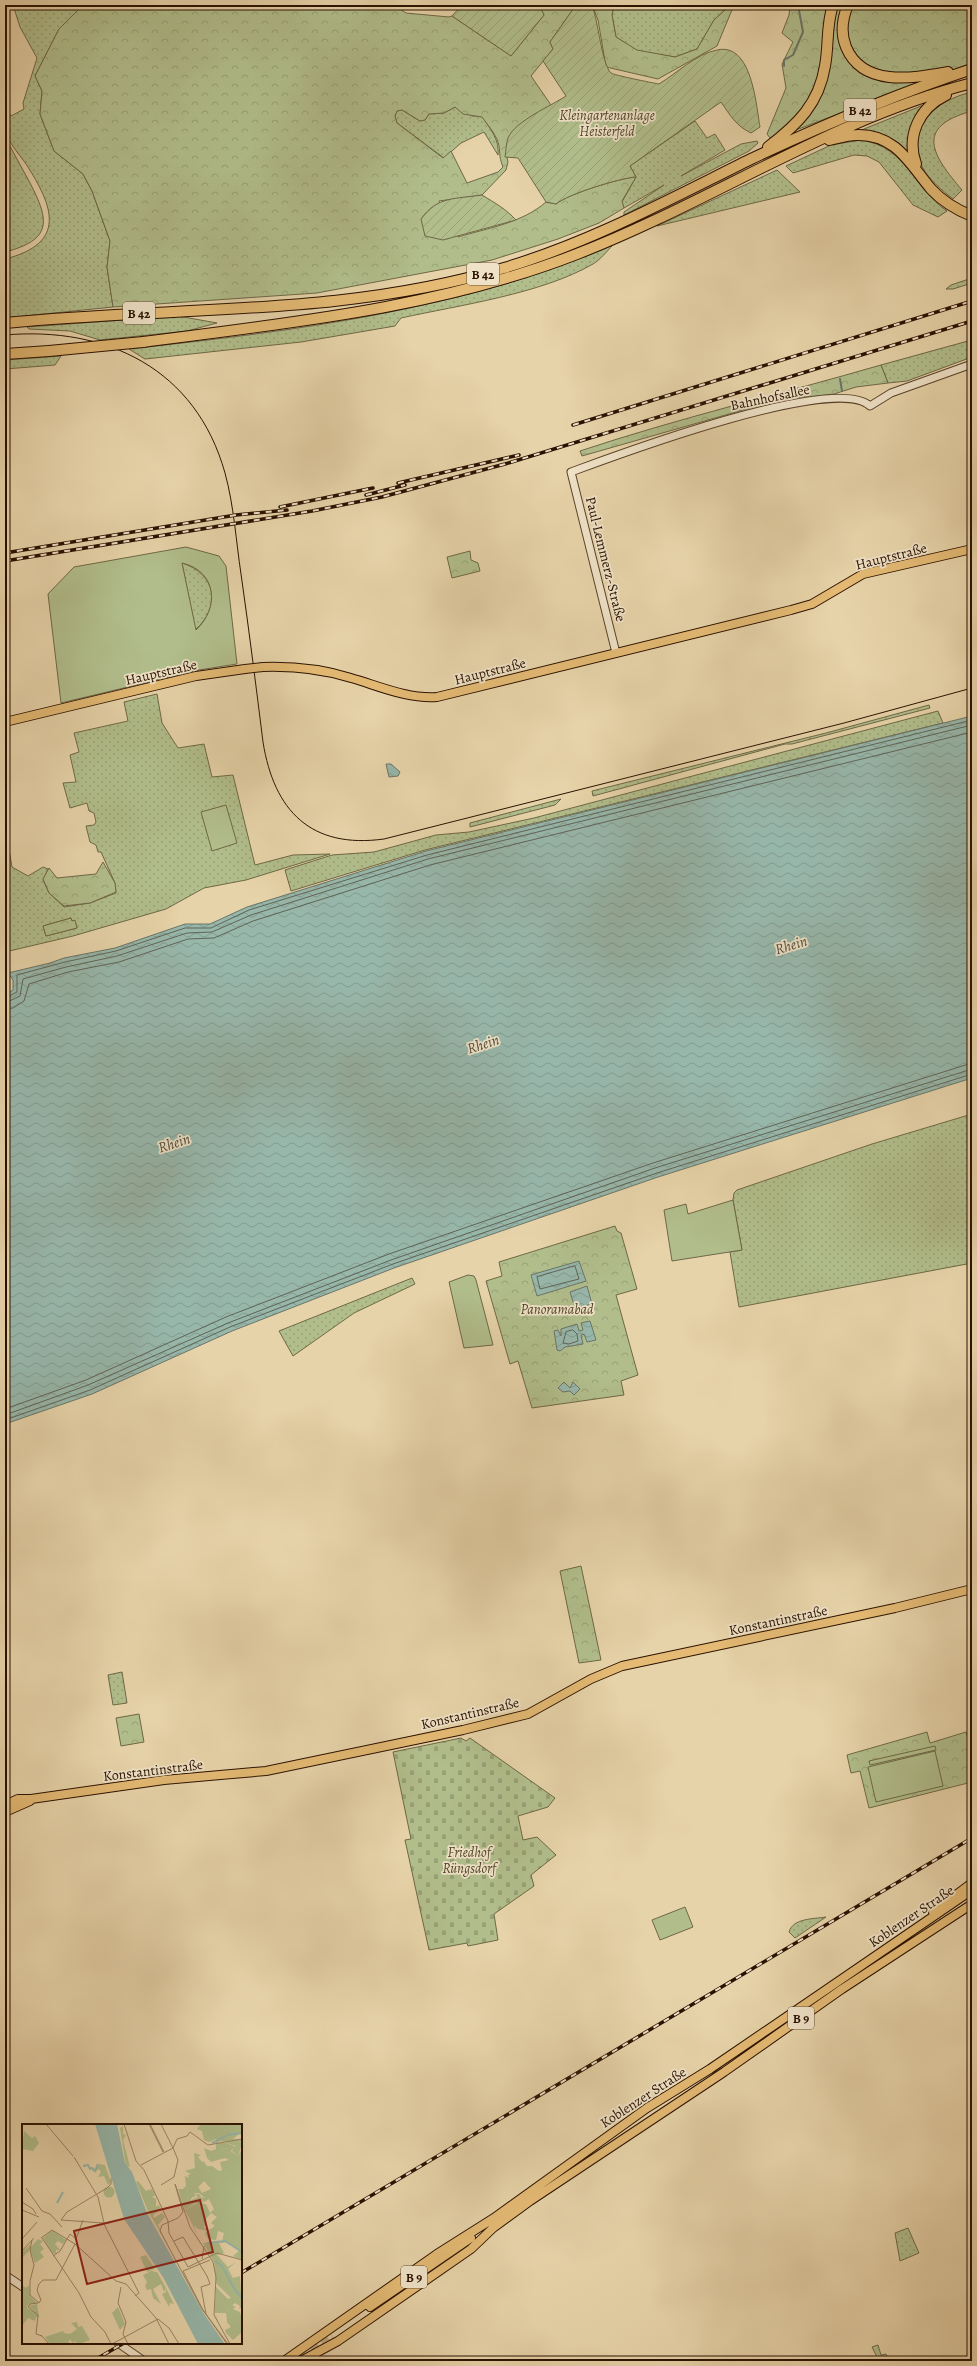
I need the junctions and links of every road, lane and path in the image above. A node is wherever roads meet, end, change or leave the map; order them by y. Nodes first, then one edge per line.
1 (833, 5) edge
2 (848, 5) edge
3 (972, 68) edge
4 (969, 84) edge
5 (809, 144) junction
6 (750, 160) junction
7 (918, 170) junction
8 (972, 216) edge
9 (5, 323) edge
10 (5, 354) edge
11 (972, 364) edge
12 (571, 472) joint
13 (972, 549) edge
14 (616, 653) junction
15 (5, 722) edge
16 (972, 1589) edge
17 (31, 1799) junction
18 (5, 1805) edge
19 (5, 1812) edge
20 (972, 1883) edge
21 (972, 1890) edge
22 (972, 1904) edge
23 (972, 1911) edge
24 (948, 1920) junction
25 (910, 1932) junction
26 (5, 2275) edge
27 (22, 2286) edge
28 (333, 2335) junction
29 (318, 2337) junction
30 (119, 2344) edge
31 (325, 2349) junction
32 (139, 2360) edge
33 (284, 2361) edge
34 (301, 2361) edge

1 - 6 highway, B 42
2 - 3 highway, B 42
3 - 6 highway, B 42
4 - 5 highway, B 42
4 - 7 highway
5 - 7 highway
5 - 10 highway, B 42, bridge
6 - 9 highway, B 42
7 - 8 highway
11 - 12 street, Bahnhofsallee
12 - 14 street, Paul-Lemmerz-Straße
13 - 14 main road, Hauptstraße
14 - 15 main road, Hauptstraße, bridge
16 - 17 main road, Konstantinstraße
17 - 18 main road, Konstantinstraße
17 - 19 main road
20 - 25 main road
21 - 25 main road, Koblenzer Straße / B 9
22 - 24 main road, Koblenzer Straße / B 9
23 - 24 main road
24 - 28 main road, Koblenzer Straße / B 9
25 - 28 main road, Koblenzer Straße / B 9
26 - 27 street
28 - 29 main road
28 - 31 main road
29 - 31 main road
29 - 33 main road
30 - 32 street
31 - 34 main road

